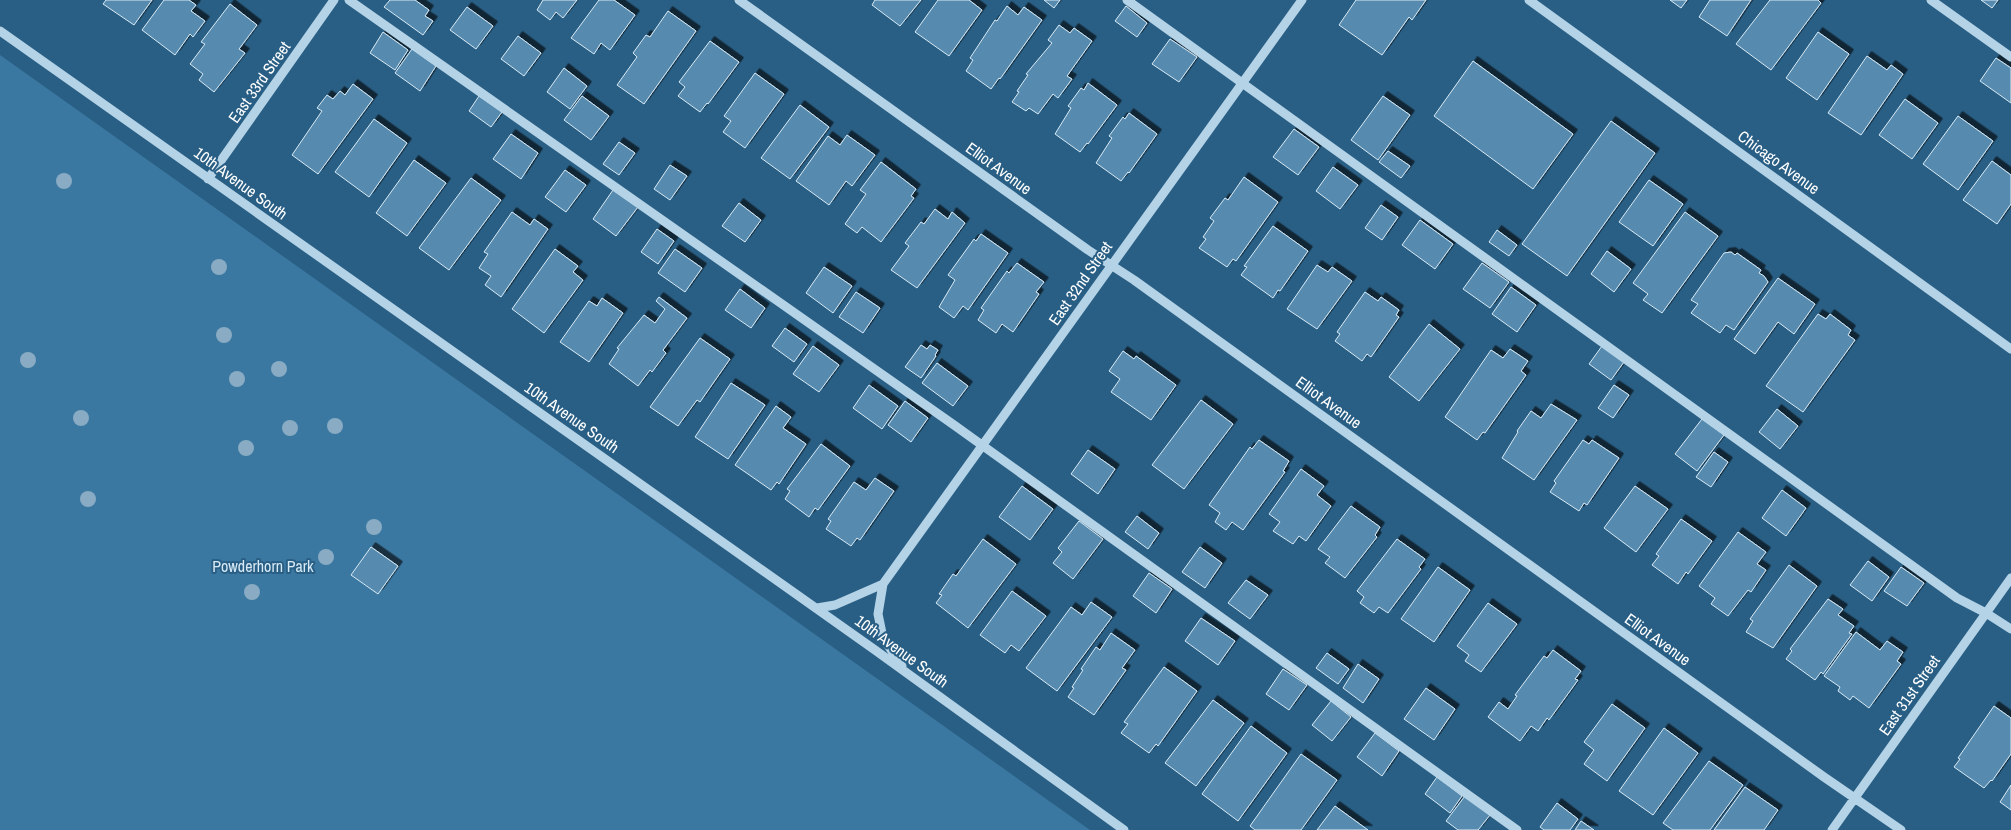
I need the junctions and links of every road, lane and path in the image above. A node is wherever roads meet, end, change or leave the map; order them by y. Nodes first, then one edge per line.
1 (334, 0) edge
2 (349, 0) edge
3 (740, 0) edge
4 (1127, 0) edge
5 (1302, 0) edge
6 (1529, 0) edge
7 (1930, 0) edge
8 (0, 31) edge
9 (2011, 57) edge
10 (1242, 82) junction
11 (208, 180) junction
12 (1111, 265) junction
13 (2011, 349) edge
14 (984, 446) junction
15 (2011, 578) edge
16 (883, 584) junction
17 (817, 608) junction
18 (1986, 613) junction
19 (2011, 630) edge
20 (905, 671) junction
21 (1854, 798) junction
22 (1124, 830) edge
23 (1517, 830) edge
24 (1832, 830) edge
25 (1901, 830) edge

1 - 11 street, East 33rd Street
2 - 14 street
3 - 12 street, Elliot Avenue
4 - 10 street
5 - 10 street, East 32nd Street
6 - 13 street, Chicago Avenue
7 - 9 street
8 - 11 street, 10th Avenue South
10 - 12 street, East 32nd Street
10 - 18 street
11 - 17 street, 10th Avenue South
12 - 14 street, East 32nd Street
12 - 21 street, Elliot Avenue
14 - 16 street, East 32nd Street
14 - 23 street
15 - 18 street, East 31st Street
16 - 17 street
16 - 20 street, East 32nd Street
17 - 20 street, 10th Avenue South
18 - 19 street
18 - 21 street, East 31st Street
20 - 22 street, 10th Avenue South
21 - 24 street, East 31st Street
21 - 25 street, Elliot Avenue

